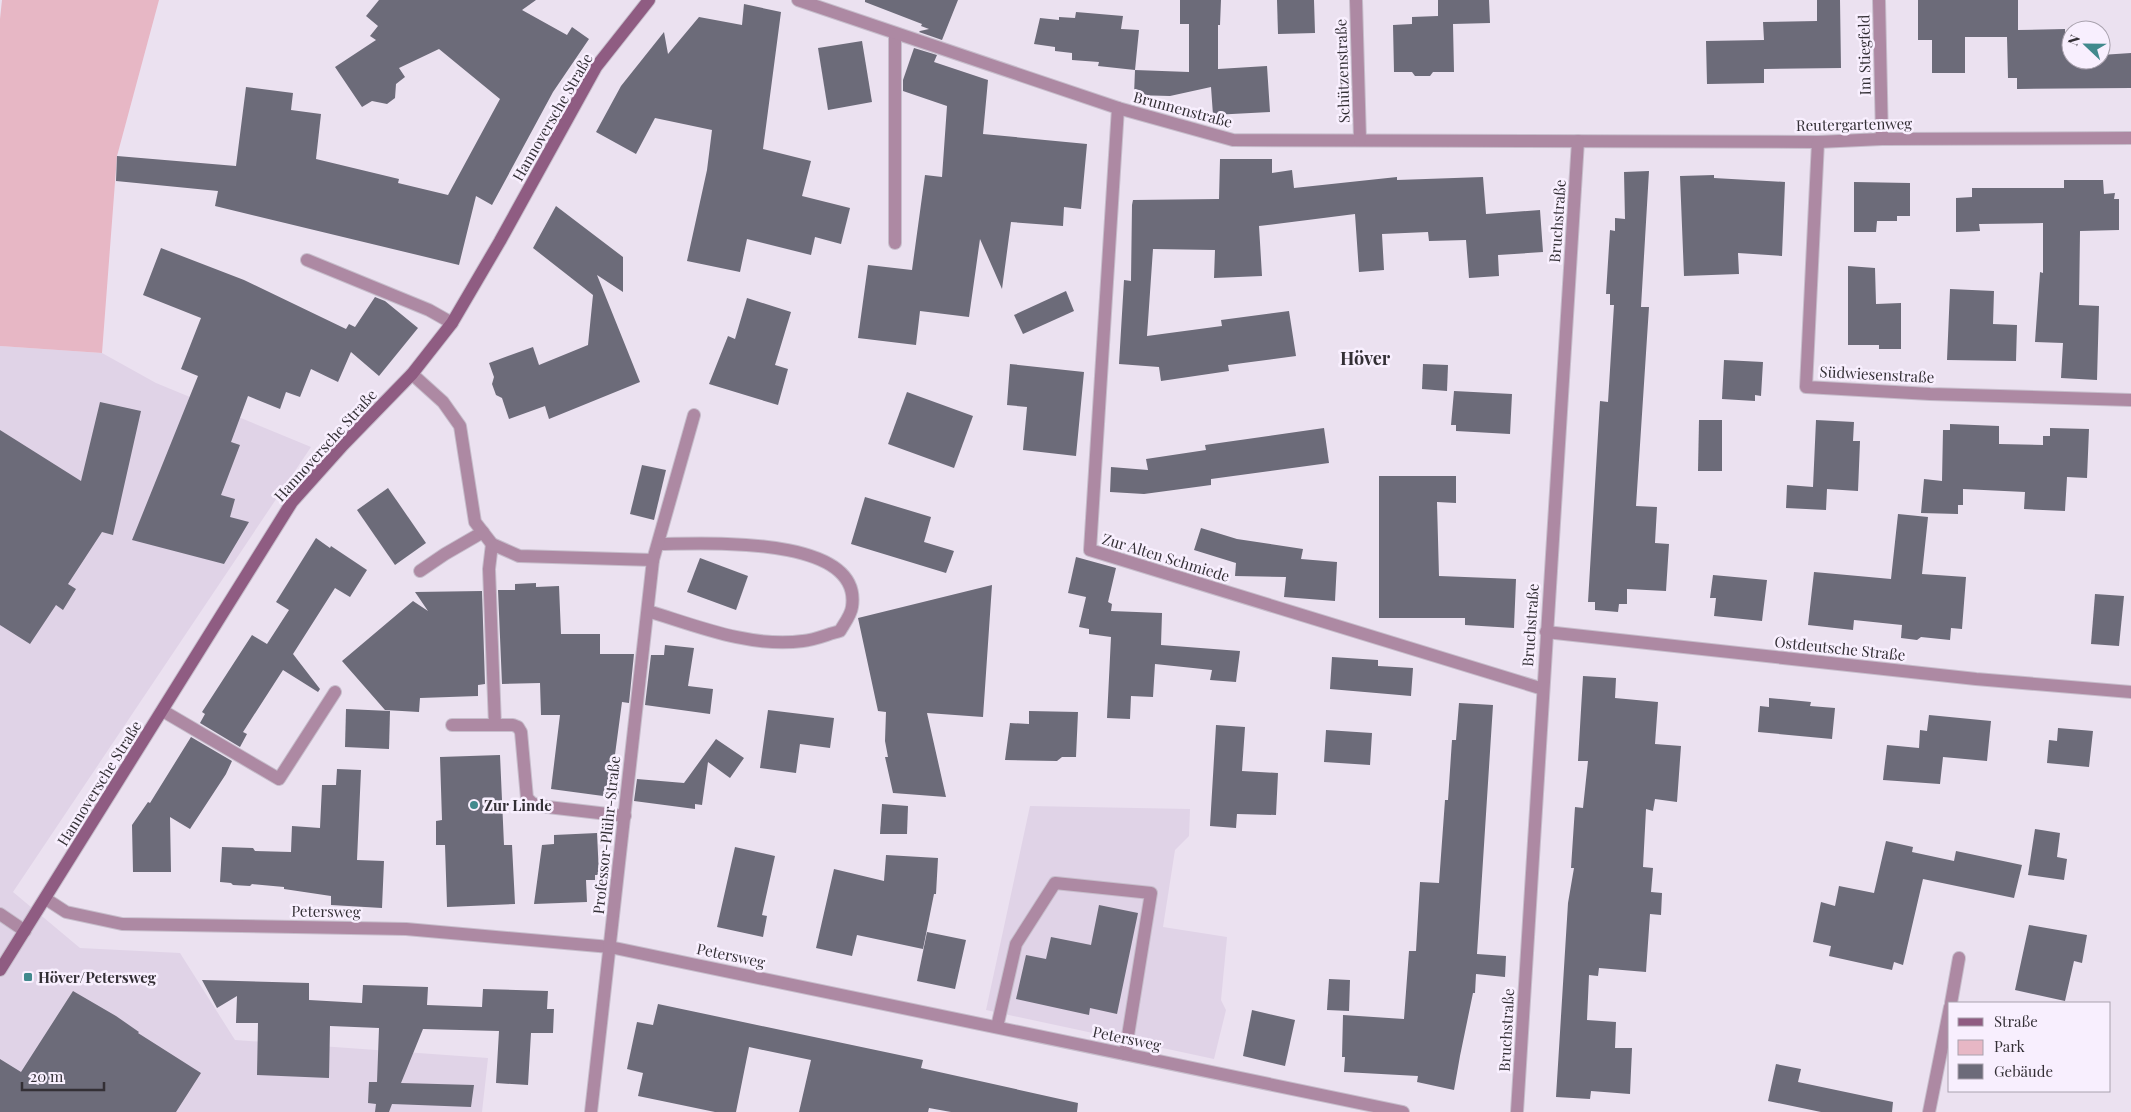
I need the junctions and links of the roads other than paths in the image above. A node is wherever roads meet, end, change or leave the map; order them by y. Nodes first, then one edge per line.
1 (649, 0) edge
2 (798, 0) edge
3 (1356, 0) edge
4 (1879, 0) edge
5 (895, 34) junction
6 (1118, 108) junction
7 (2131, 138) edge
8 (1882, 139) junction
9 (1360, 140) junction
10 (1578, 141) junction
11 (1818, 142) junction
12 (895, 243) dead end
13 (307, 260) dead end
14 (452, 323) junction
15 (412, 374) junction
16 (2131, 400) edge
17 (694, 415) dead end
18 (483, 532) junction
19 (492, 544) junction
20 (659, 544) junction
21 (653, 560) junction
22 (420, 571) dead end
23 (648, 611) junction
24 (1546, 632) junction
25 (1543, 689) junction
26 (335, 692) dead end
27 (2131, 692) edge
28 (163, 711) junction
29 (452, 725) dead end
30 (495, 725) junction
31 (625, 816) junction
32 (46, 899) junction
33 (0, 914) edge
34 (25, 931) junction
35 (610, 947) junction
36 (1960, 958) dead end
37 (0, 970) edge
38 (1951, 1002) edge
39 (1948, 1017) edge
40 (997, 1027) junction
41 (1125, 1054) junction
42 (591, 1112) edge
43 (1403, 1112) edge
44 (1517, 1112) edge
45 (1929, 1112) edge

1 - 14 street, Hannoversche Straße
2 - 5 street, Brunnenstraße
3 - 9 street, Schützenstraße
4 - 8 street, Im Stiegfeld
5 - 6 street, Brunnenstraße
5 - 12 street
6 - 9 street, Brunnenstraße
6 - 25 street, Zur Alten Schmiede
7 - 8 street, Reutergartenweg
8 - 11 street, Reutergartenweg
9 - 10 street, Brunnenstraße
10 - 11 street, Reutergartenweg
10 - 24 street, Bruchstraße
11 - 16 street, Südwiesenstraße
13 - 14 street
14 - 15 street, Hannoversche Straße
15 - 18 street
15 - 28 street, Hannoversche Straße
17 - 20 street, Professor-Plühr-Straße
18 - 19 street
18 - 22 street
19 - 21 street
19 - 30 street
20 - 21 street, Professor-Plühr-Straße
20 - 23 street
21 - 23 street, Professor-Plühr-Straße
23 - 31 street, Professor-Plühr-Straße
24 - 25 street, Bruchstraße
24 - 27 street, Ostdeutsche Straße
25 - 44 street, Bruchstraße
26 - 28 street
28 - 32 street, Hannoversche Straße
29 - 30 street
30 - 31 street
31 - 35 street, Professor-Plühr-Straße
32 - 34 street, Hannoversche Straße
32 - 35 street, Petersweg
33 - 34 street
34 - 37 street, Hannoversche Straße
35 - 40 street, Petersweg
35 - 42 street, Professor-Plühr-Straße
36 - 38 street
39 - 45 street
40 - 41 street, Petersweg
40 - 41 street
41 - 43 street, Petersweg

